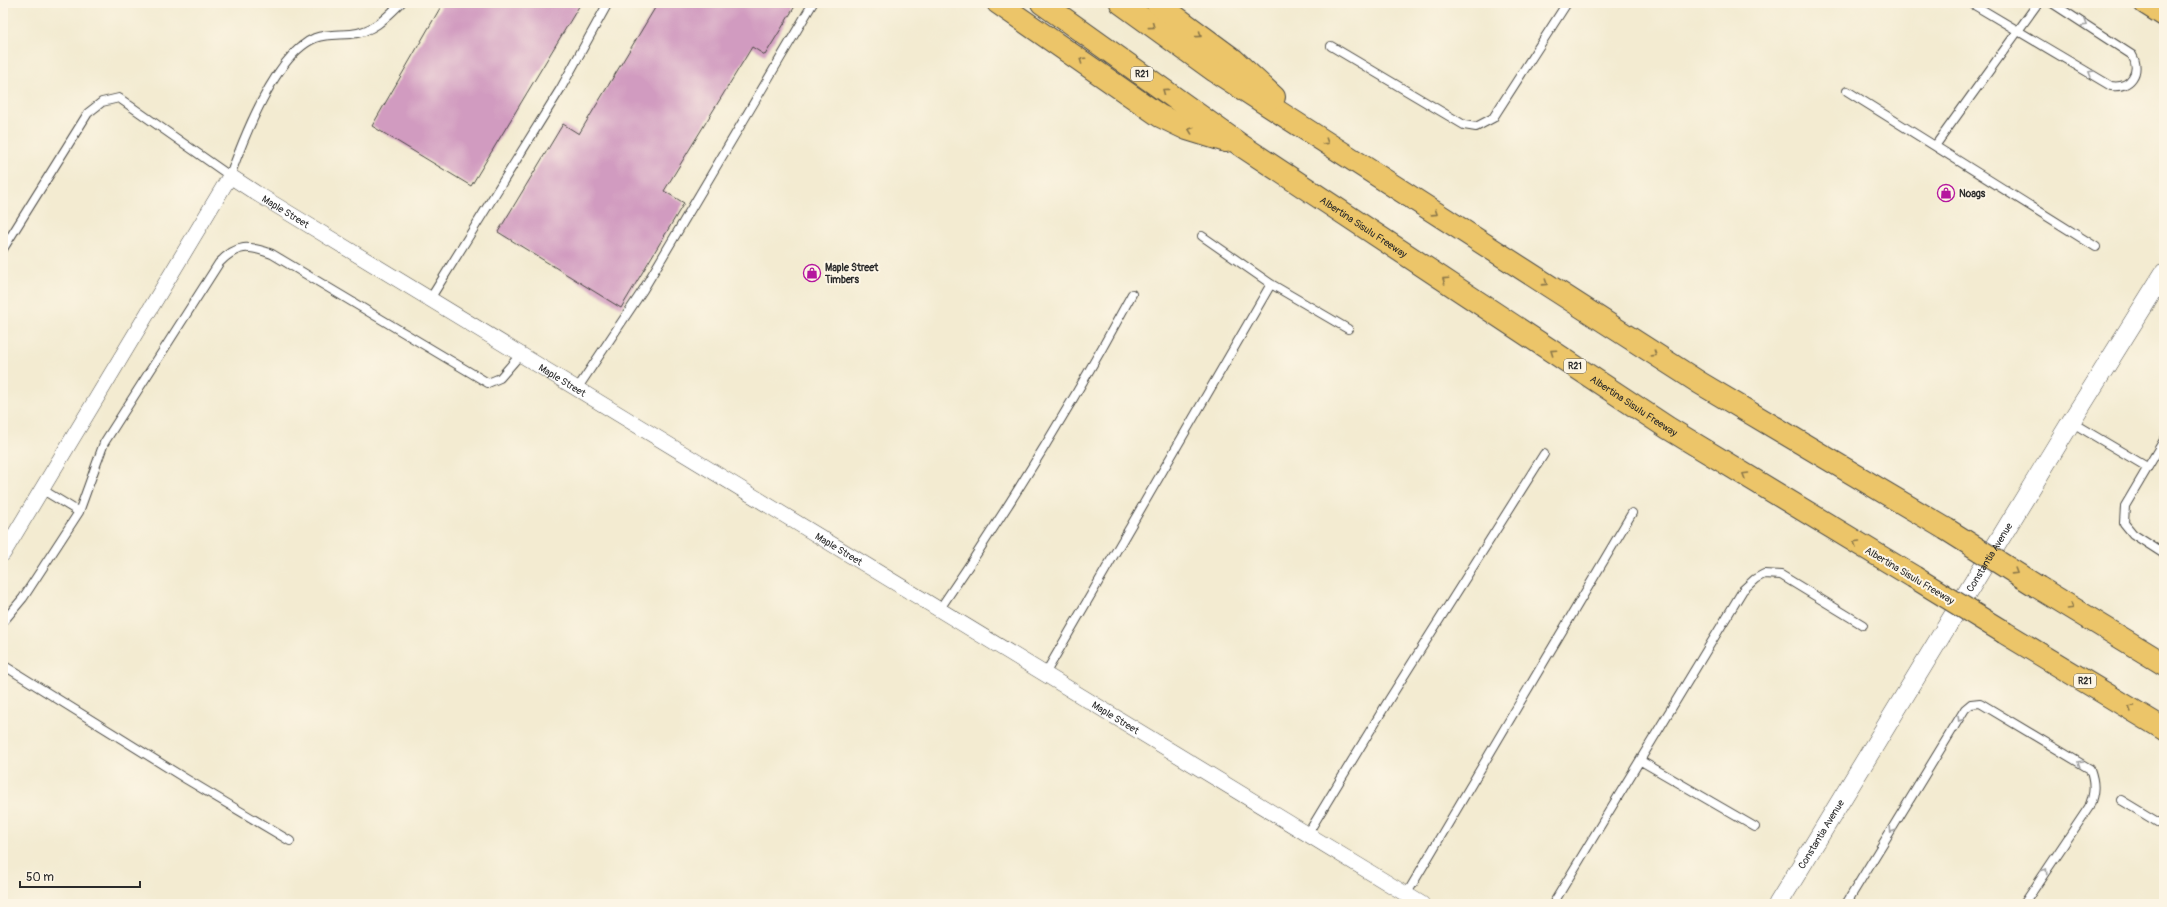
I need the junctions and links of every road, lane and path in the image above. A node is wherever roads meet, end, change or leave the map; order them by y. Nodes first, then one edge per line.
1 (401, 3) edge
2 (608, 3) edge
3 (813, 3) edge
4 (998, 3) edge
5 (1042, 3) edge
6 (1121, 3) edge
7 (1157, 3) edge
8 (1567, 3) edge
9 (1971, 3) edge
10 (2038, 3) edge
11 (2052, 3) edge
12 (2145, 3) edge
13 (2164, 15) edge
14 (2018, 30) junction
15 (1331, 46) dead end
16 (1847, 91) dead end
17 (1293, 121) junction
18 (1242, 146) junction
19 (1935, 146) junction
20 (230, 176) junction
21 (1202, 236) dead end
22 (2096, 247) dead end
23 (3, 249) edge
24 (2164, 273) edge
25 (1272, 284) junction
26 (1132, 294) dead end
27 (430, 299) junction
28 (1348, 329) dead end
29 (520, 355) junction
30 (577, 389) junction
31 (2071, 422) junction
32 (2164, 440) edge
33 (1544, 454) dead end
34 (2147, 467) junction
35 (43, 490) junction
36 (79, 512) junction
37 (1632, 513) dead end
38 (3, 554) edge
39 (2164, 554) edge
40 (939, 610) junction
41 (3, 622) edge
42 (1863, 625) dead end
43 (2164, 664) edge
44 (3, 665) edge
45 (1045, 674) junction
46 (2164, 729) edge
47 (1641, 761) junction
48 (2121, 800) dead end
49 (2164, 826) edge
50 (1755, 827) dead end
51 (1307, 834) junction
52 (290, 841) dead end
53 (1406, 895) junction
54 (1422, 904) edge
55 (1553, 904) edge
56 (1778, 904) edge
57 (1846, 904) edge
58 (2024, 904) edge

1 - 20 lane
2 - 27 lane
3 - 30 lane
18 -> 4 main road
18 -> 5 main road, Albertina Sisulu Freeway / R21
6 -> 17 main road
7 -> 17 main road
8 - 15 lane
9 - 14 lane
10 - 14 lane
11 -> 14 lane
12 - 13 main road
14 - 19 lane
16 - 19 lane
17 -> 43 main road, bridge
46 -> 18 main road, Albertina Sisulu Freeway / R21, bridge
19 - 22 lane
20 - 23 lane
20 - 27 street, Maple Street
20 - 35 street
21 - 25 lane
24 - 31 street, Constantia Avenue
25 - 28 lane
25 - 45 lane
26 - 40 lane
27 - 29 street, Maple Street
29 - 30 street, Maple Street
29 - 36 lane
30 - 40 street, Maple Street
31 - 34 lane
31 - 56 street, Constantia Avenue
32 - 34 lane
33 - 51 lane
34 - 39 lane
35 - 36 lane
35 - 38 street
36 - 41 lane
37 - 53 lane
40 - 45 street, Maple Street
42 - 47 lane
44 - 52 lane
45 - 51 street, Maple Street
47 - 50 lane
47 - 55 lane
48 - 49 lane
51 - 53 street, Maple Street
53 - 54 street, Maple Street
58 -> 57 lane

